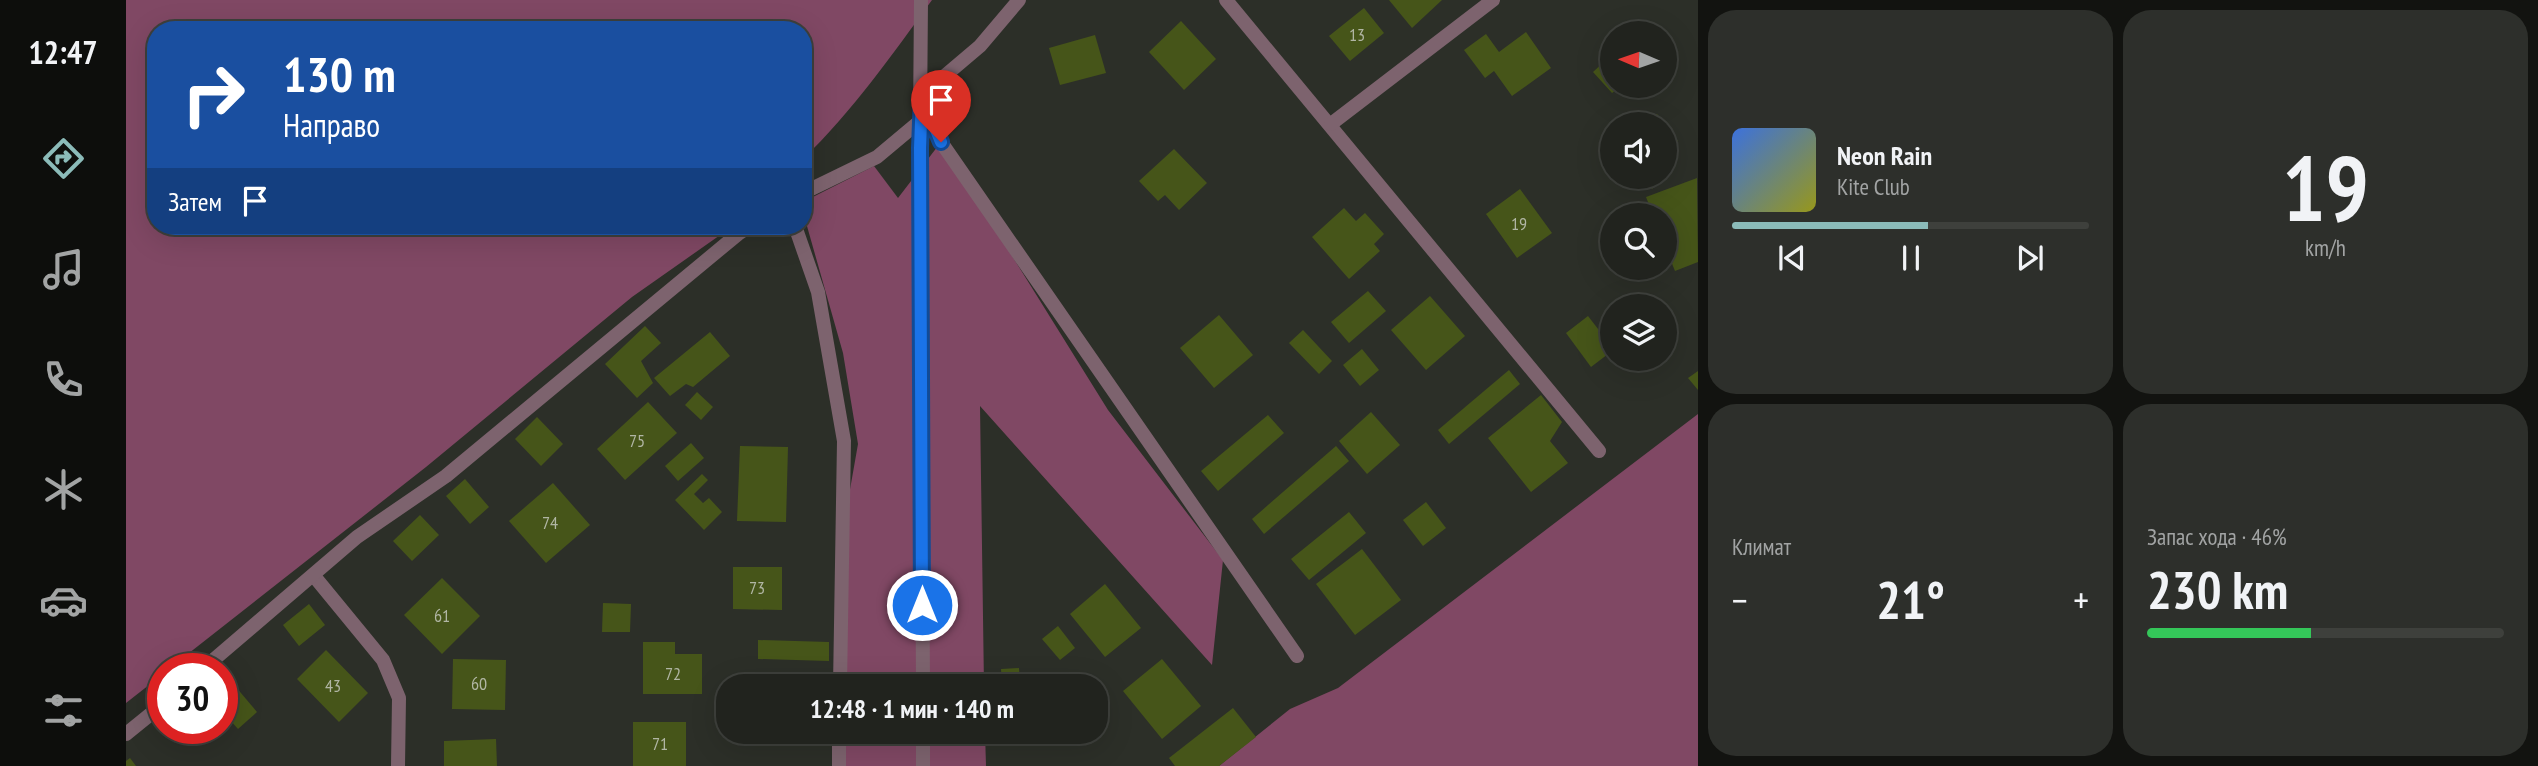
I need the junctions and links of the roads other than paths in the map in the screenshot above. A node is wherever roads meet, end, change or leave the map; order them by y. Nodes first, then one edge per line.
1 (921, 0) edge
2 (1019, 0) edge
3 (1226, 0) edge
4 (1493, 0) edge
5 (922, 96) junction
6 (920, 121) junction
7 (1331, 124) junction
8 (812, 189) edge
9 (739, 235) edge
10 (798, 235) edge
11 (1599, 451) dead end
12 (314, 576) junction
13 (222, 653) edge
14 (1297, 656) dead end
15 (840, 674) edge
16 (923, 674) edge
17 (147, 717) edge
18 (126, 734) edge
19 (839, 744) edge
20 (923, 744) edge
21 (398, 766) edge
22 (839, 766) edge
23 (923, 766) edge

1 - 5 street
2 - 5 street
3 - 7 street
4 - 7 street
5 - 6 street
5 - 14 street
6 - 8 street
6 - 16 street
7 - 11 street
9 - 12 street
10 - 15 street
12 - 13 street
12 - 21 street
17 - 18 street
19 - 22 street
20 - 23 street

